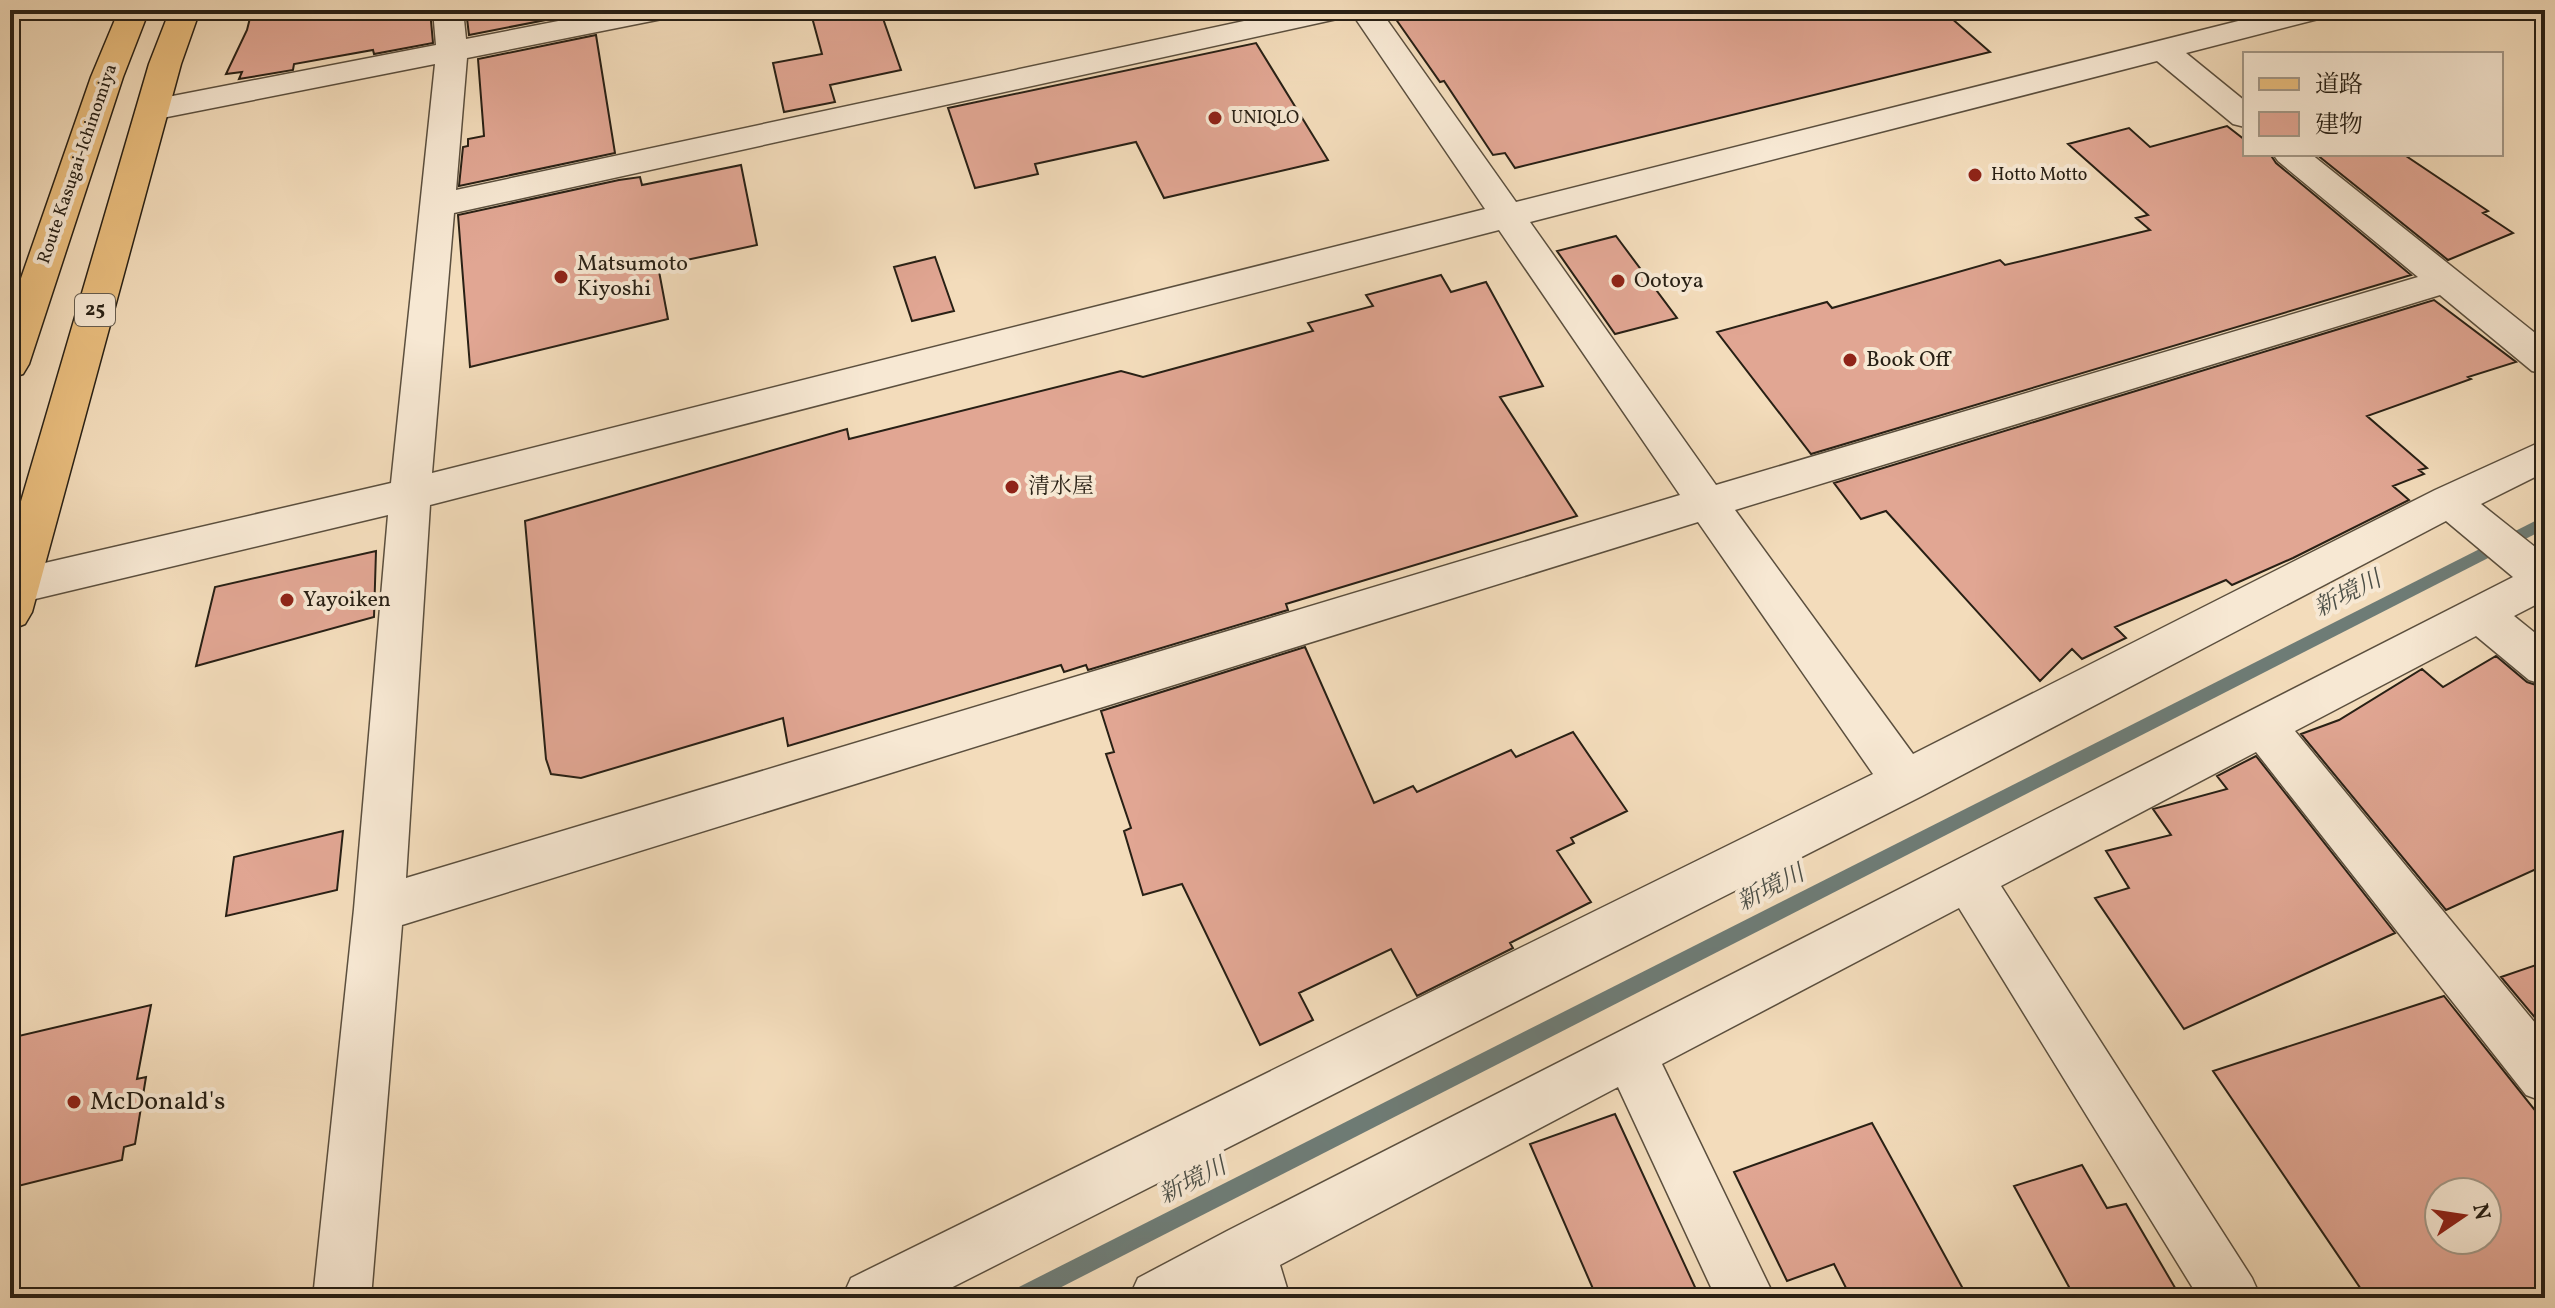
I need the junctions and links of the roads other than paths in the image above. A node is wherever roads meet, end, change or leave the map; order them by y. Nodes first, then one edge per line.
1 (134, 10) edge
2 (185, 10) edge
3 (448, 10) edge
4 (662, 10) edge
5 (1337, 10) edge
6 (1365, 10) edge
7 (2319, 10) edge
8 (2162, 49) junction
9 (452, 52) junction
10 (152, 110) junction
11 (2243, 115) edge
12 (2292, 156) edge
13 (440, 205) junction
14 (1509, 216) junction
15 (2446, 281) junction
16 (20, 307) edge
17 (2545, 361) edge
18 (10, 364) edge
19 (2545, 455) edge
20 (410, 494) junction
21 (2449, 501) junction
22 (1707, 503) junction
23 (2534, 571) edge
24 (12, 595) edge
25 (2479, 613) junction
26 (2545, 667) edge
27 (2264, 727) junction
28 (1905, 781) junction
29 (1968, 878) junction
30 (379, 909) junction
31 (1629, 1053) junction
32 (2545, 1076) edge
33 (1254, 1274) edge
34 (342, 1298) edge
35 (871, 1298) edge
36 (1158, 1298) edge
37 (1746, 1298) edge
38 (2232, 1298) edge

1 - 16 main road, Route Kasugai-Ichinomiya
2 - 10 main road, 25
3 - 9 street
4 - 9 street
5 - 13 street
6 - 14 street
7 - 8 street
8 - 11 street
8 - 14 street
9 - 10 street
9 - 13 street
10 - 24 main road, 25
12 - 15 street
13 - 20 street
14 - 20 street
14 - 22 street
15 - 17 street
15 - 22 street
16 - 18 main road, Route Kasugai-Ichinomiya
19 - 21 street
20 - 24 street
20 - 30 street
21 - 23 street
21 - 28 street
22 - 28 street
22 - 30 street
23 - 25 street
25 - 26 street
25 - 27 street
27 - 29 street
27 - 32 street
28 - 35 street
29 - 31 street
29 - 38 street
30 - 34 street
31 - 33 street
31 - 37 street
33 - 36 street

